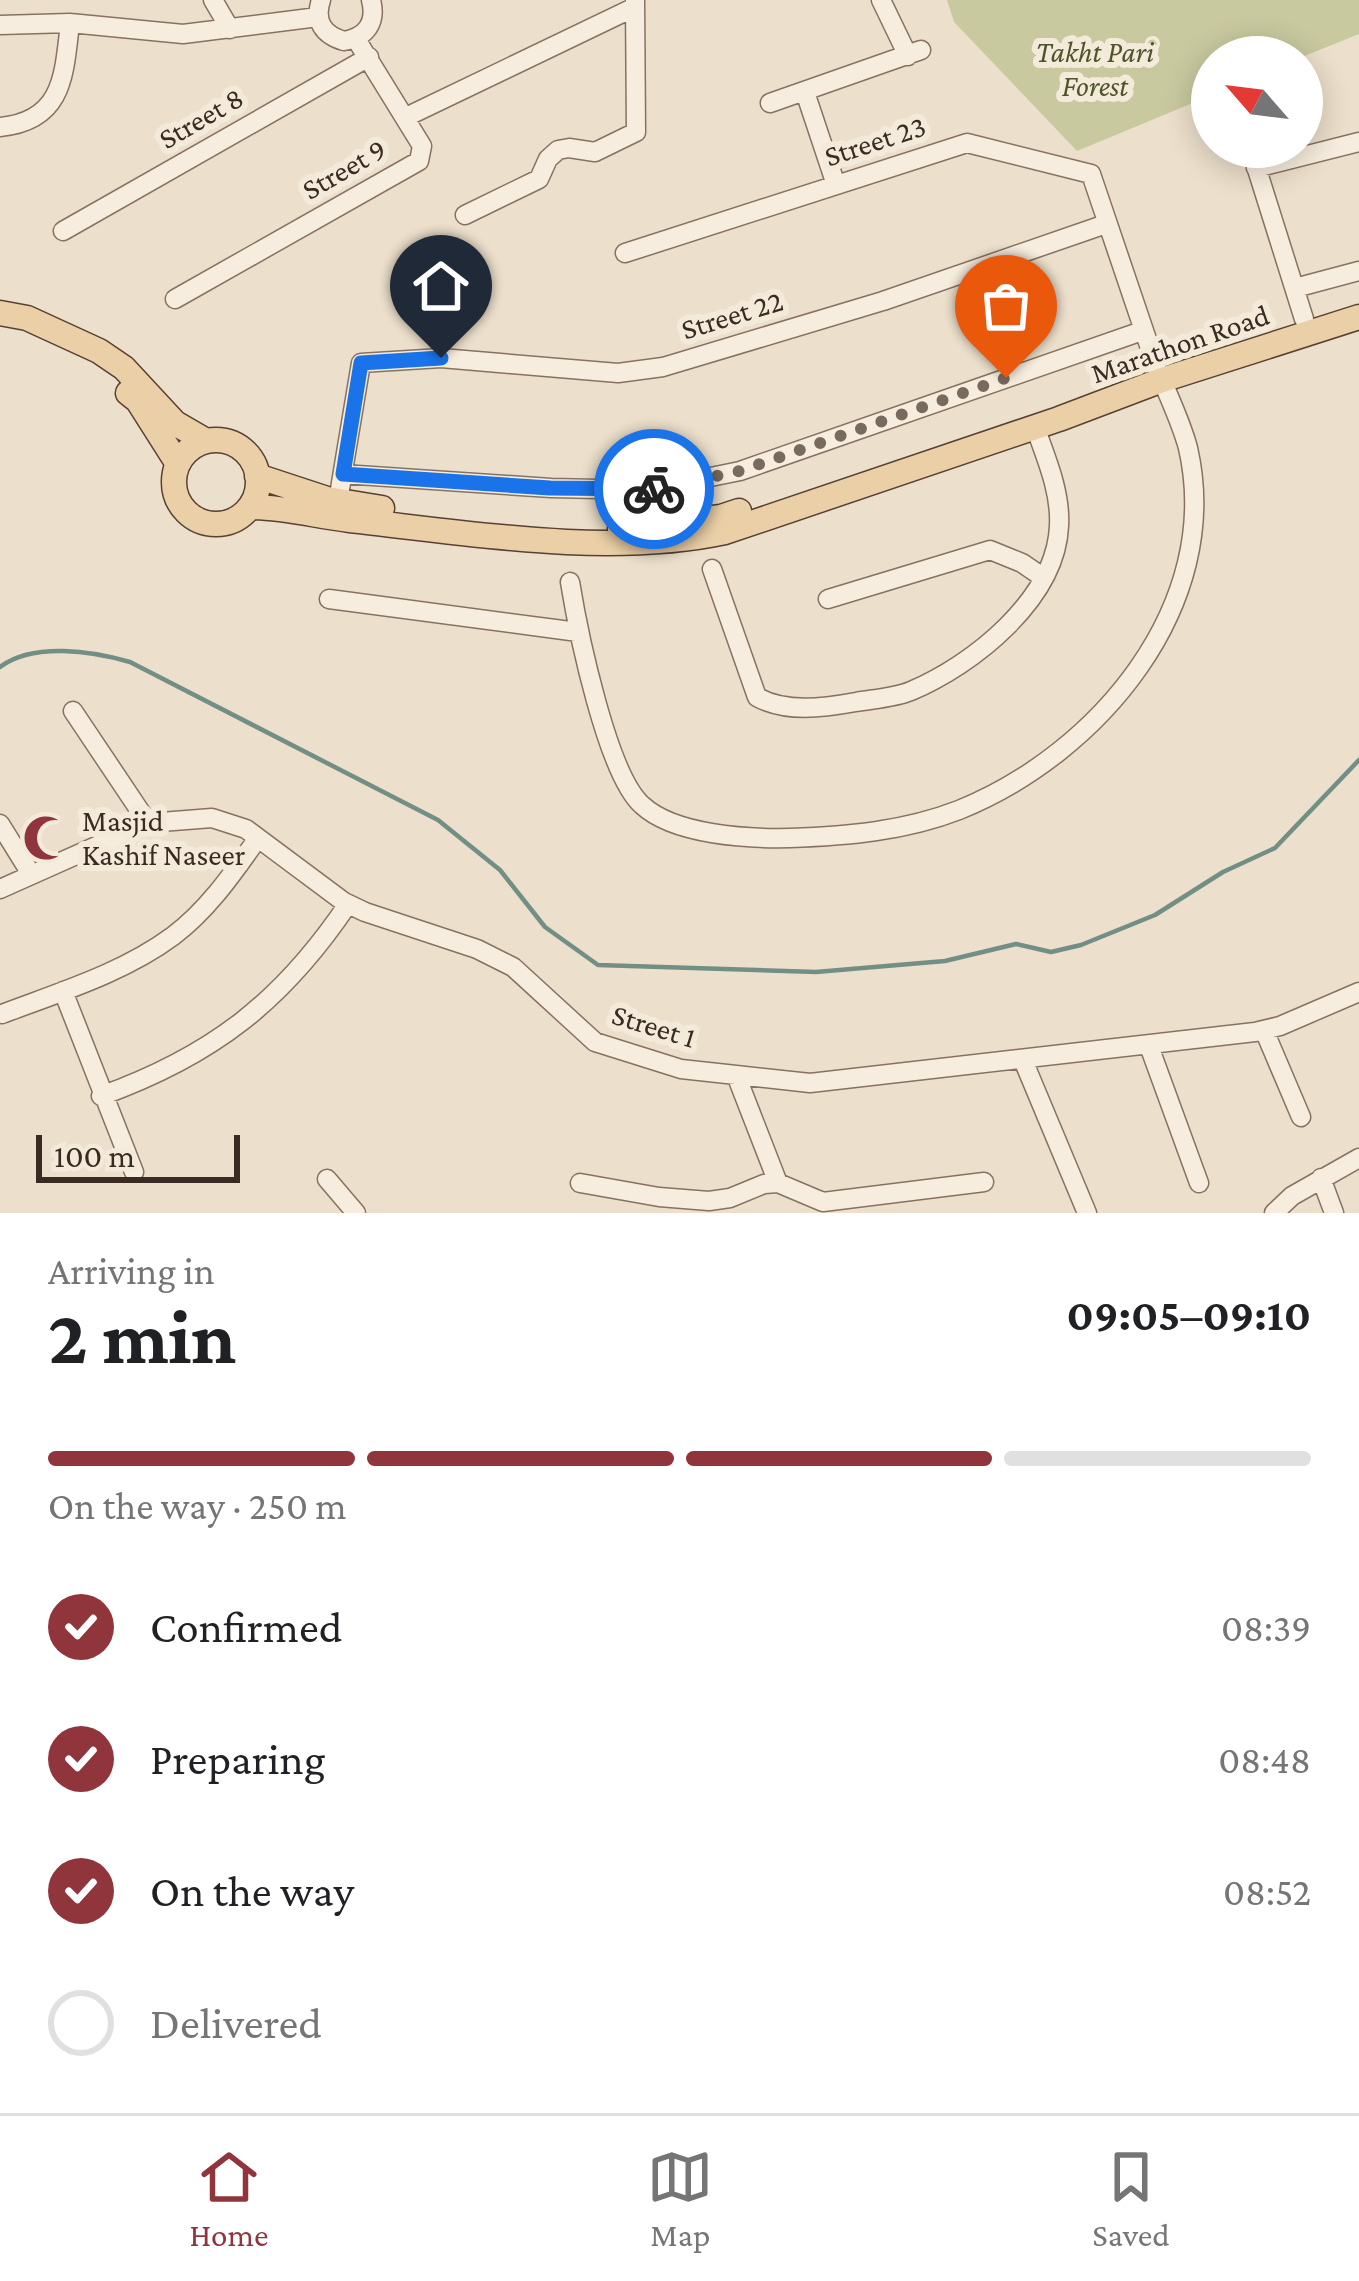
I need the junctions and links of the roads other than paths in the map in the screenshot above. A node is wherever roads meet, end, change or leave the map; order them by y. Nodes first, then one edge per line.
1 (213, 0) edge
2 (371, 0) edge
3 (881, 0) edge
4 (634, 3) edge
5 (319, 9) edge
6 (70, 22) junction
7 (0, 25) edge
8 (230, 28) junction
9 (356, 39) junction
10 (369, 57) junction
11 (806, 92) junction
12 (770, 103) dead end
13 (406, 117) junction
14 (0, 127) edge
15 (1359, 142) edge
16 (1323, 151) edge
17 (1256, 168) edge
18 (836, 185) junction
19 (465, 215) dead end
20 (1106, 224) junction
21 (63, 231) dead end
22 (625, 253) dead end
23 (1359, 271) edge
24 (1294, 288) junction
25 (176, 299) dead end
26 (1359, 302) edge
27 (0, 313) edge
28 (1359, 317) edge
29 (1304, 319) junction
30 (0, 327) edge
31 (1142, 331) junction
32 (1159, 373) junction
33 (1035, 427) junction
34 (206, 441) junction
35 (178, 464) junction
36 (343, 474) junction
37 (257, 476) junction
38 (338, 501) junction
39 (250, 507) junction
40 (712, 568) dead end
41 (1044, 578) junction
42 (570, 582) dead end
43 (329, 599) dead end
44 (828, 599) dead end
45 (578, 632) junction
46 (73, 711) dead end
47 (148, 823) junction
48 (0, 824) edge
49 (258, 838) junction
50 (31, 874) junction
51 (0, 889) edge
52 (348, 904) junction
53 (63, 991) junction
54 (1359, 992) edge
55 (2, 1014) edge
56 (1264, 1030) junction
57 (1149, 1046) junction
58 (1023, 1060) junction
59 (736, 1075) junction
60 (101, 1096) junction
61 (1301, 1117) dead end
62 (1359, 1158) edge
63 (134, 1172) dead end
64 (1322, 1178) junction
65 (327, 1179) dead end
66 (984, 1182) dead end
67 (580, 1183) dead end
68 (778, 1183) junction
69 (1198, 1183) dead end
70 (356, 1213) edge
71 (1088, 1213) edge
72 (1274, 1213) edge
73 (1334, 1213) edge

1 - 8 street
2 - 9 street
3 - 11 street
4 - 13 street
4 - 19 street
5 - 8 street
5 - 9 street
6 - 7 street
6 - 8 street
6 - 14 street
9 - 10 street, Street 9
10 - 13 street, Street 9
10 - 21 street, Street 8
11 - 12 street
11 - 18 street
13 - 25 street, Street 9
15 - 16 street
17 - 24 street
18 - 20 street, Street 23
18 - 22 street, Street 23
20 - 31 street, Street 23
20 - 36 street, Street 22
23 - 24 street
24 - 29 street
26 - 29 main road, Marathon Road
27 - 34 main road
28 - 32 main road, Marathon Road
29 - 32 main road, Marathon Road
30 - 35 main road
31 - 32 street, Street 23
31 - 36 street
32 - 33 main road, Marathon Road
32 - 38 main road, Marathon Road
32 - 45 street, Street 23
33 - 39 main road, Marathon Road
33 - 41 street
34 - 35 main road
34 - 37 main road
35 - 39 main road
36 - 38 street
37 - 38 main road, Marathon Road
37 - 39 main road
40 - 41 street
41 - 44 street
42 - 45 street, Street 23
43 - 45 street
46 - 47 street
47 - 49 street, Street 1
47 - 50 street, Street 1
48 - 50 street
49 - 52 street, Street 1
49 - 53 street
50 - 51 street, Street 1
52 - 59 street, Street 1
52 - 60 street
53 - 55 street
53 - 60 street
54 - 56 street, Street 1
56 - 57 street, Street 1
56 - 61 street
57 - 58 street, Street 1
57 - 69 street
58 - 59 street, Street 1
58 - 71 street
59 - 68 street
60 - 63 street
62 - 64 street
64 - 72 street
64 - 73 street
65 - 70 street
66 - 68 street
67 - 68 street

